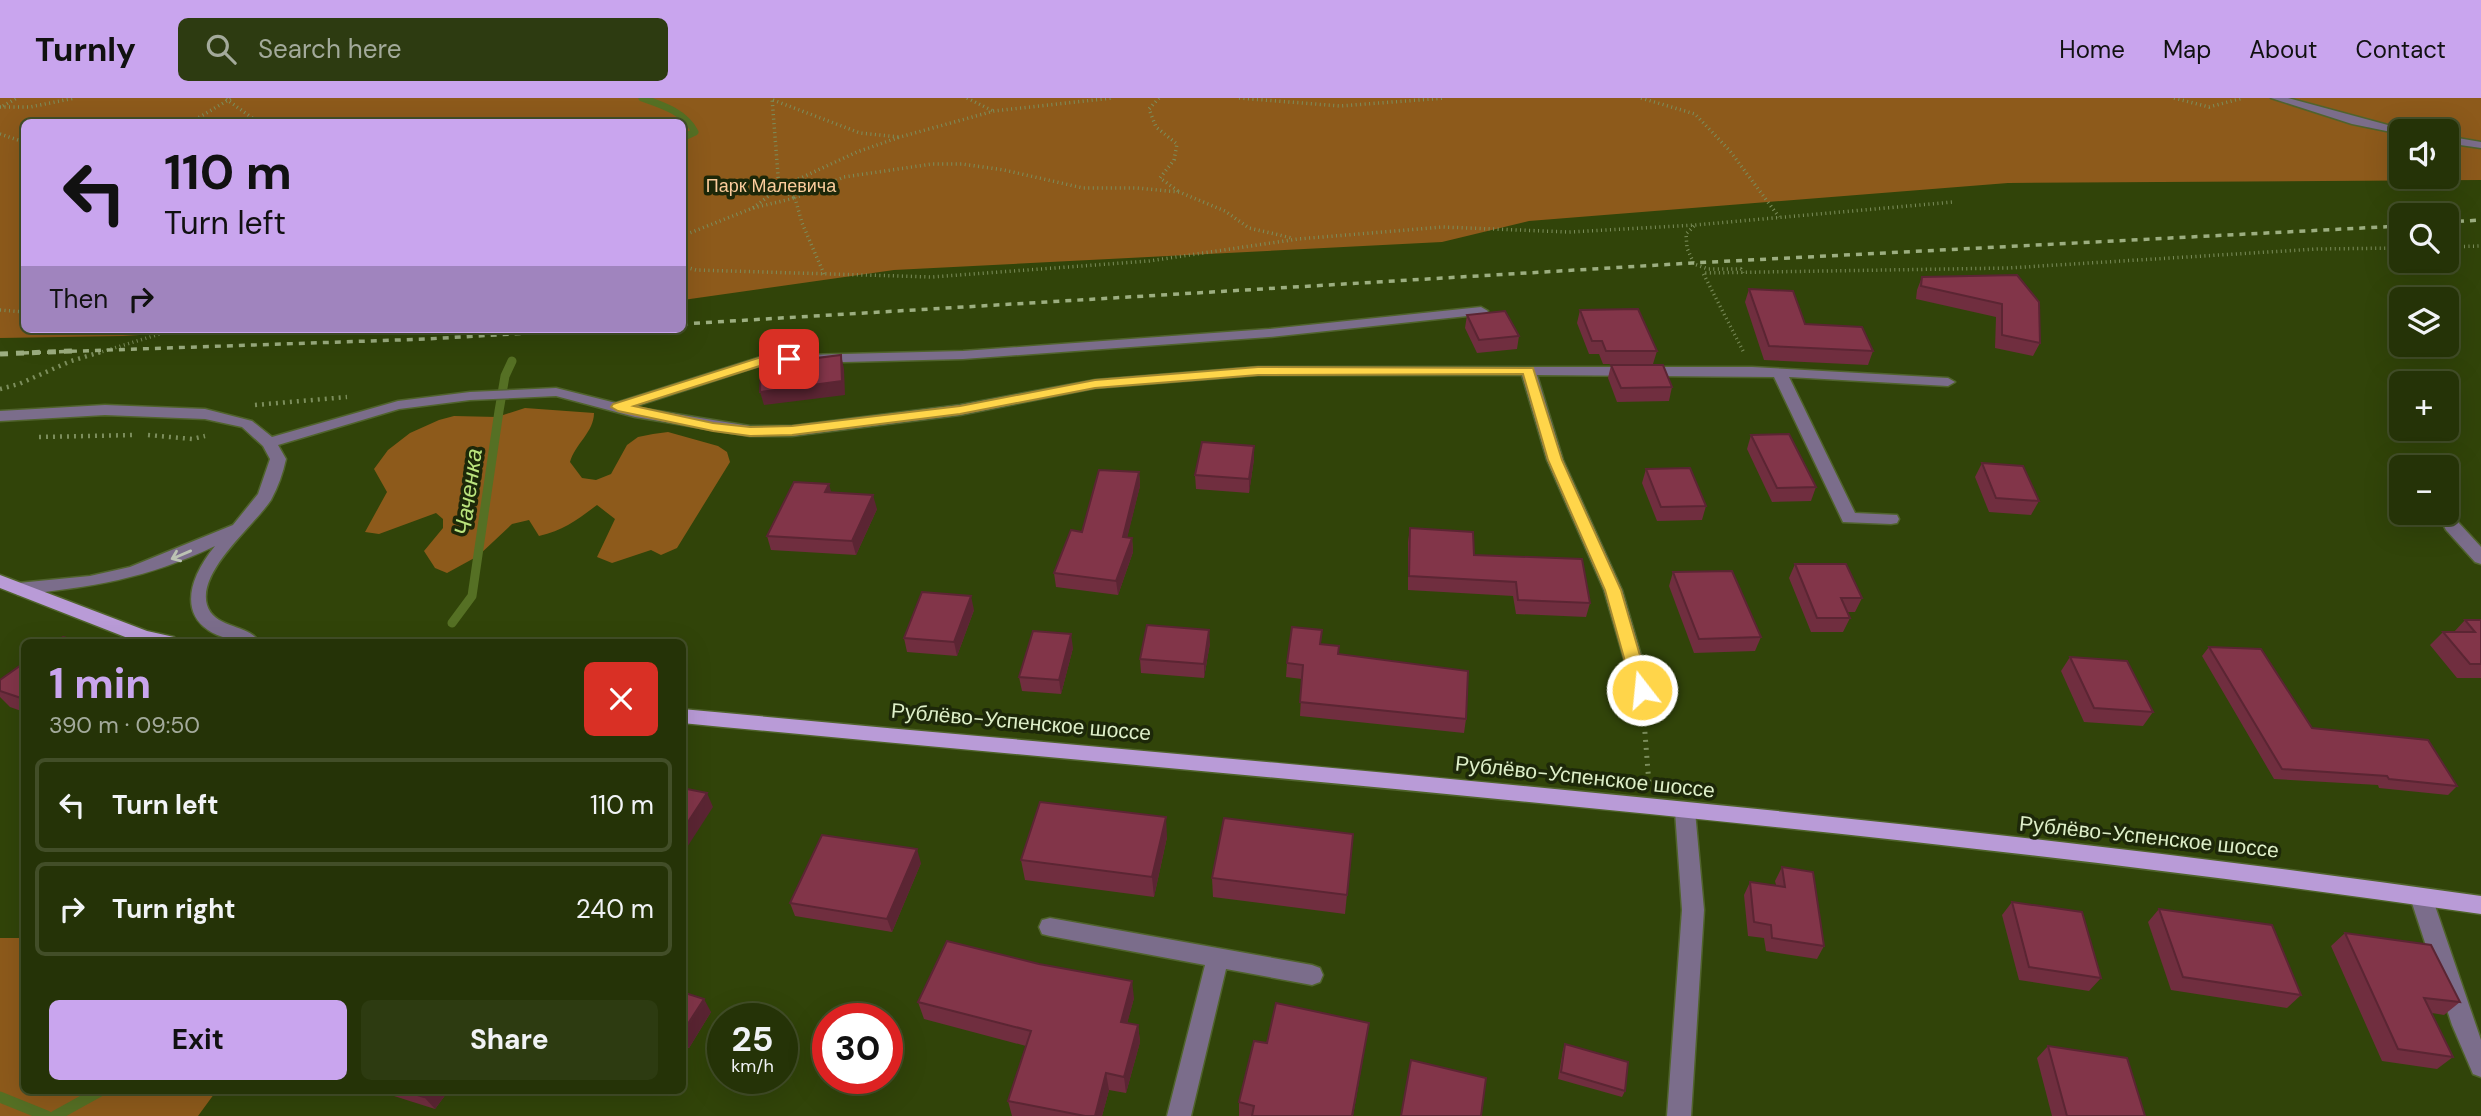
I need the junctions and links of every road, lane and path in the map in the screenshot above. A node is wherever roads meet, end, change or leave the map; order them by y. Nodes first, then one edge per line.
1 (17, 98) edge
2 (75, 98) edge
3 (967, 98) edge
4 (1112, 98) edge
5 (1159, 98) edge
6 (1239, 98) edge
7 (1445, 98) edge
8 (1641, 98) edge
9 (2174, 98) edge
10 (2244, 98) edge
11 (2276, 98) edge
12 (228, 99) edge
13 (773, 99) edge
14 (2, 106) edge
15 (994, 111) junction
16 (196, 119) edge
17 (254, 119) edge
18 (2389, 128) edge
19 (0, 134) edge
20 (900, 137) junction
21 (21, 141) edge
22 (2459, 141) edge
23 (2481, 145) edge
24 (779, 188) junction
25 (1179, 191) junction
26 (795, 198) junction
27 (1953, 202) dead end
28 (753, 208) junction
29 (1779, 217) junction
30 (1695, 225) junction
31 (686, 234) edge
32 (1298, 239) junction
33 (2481, 246) edge
34 (2459, 247) edge
35 (2389, 248) edge
36 (686, 267) edge
37 (1743, 273) junction
38 (824, 274) junction
39 (0, 310) edge
40 (21, 312) edge
41 (1481, 312) edge
42 (164, 333) edge
43 (1528, 370) junction
44 (1752, 371) junction
45 (1779, 372) junction
46 (1948, 382) dead end
47 (0, 388) edge
48 (349, 397) dead end
49 (255, 405) dead end
50 (618, 407) junction
51 (0, 416) edge
52 (208, 435) dead end
53 (28, 438) dead end
54 (269, 443) junction
55 (1891, 519) dead end
56 (242, 526) junction
57 (2452, 527) dead end
58 (2481, 558) edge
59 (0, 581) edge
60 (18, 589) junction
61 (154, 639) edge
62 (244, 639) edge
63 (1642, 690) joint
64 (686, 716) edge
65 (1651, 807) junction
66 (1685, 811) junction
67 (2421, 897) junction
68 (2481, 905) edge
69 (1050, 928) dead end
70 (1218, 957) junction
71 (1312, 975) dead end
72 (2481, 1066) edge
73 (1179, 1116) edge
74 (1679, 1116) edge

1 - 14 path
2 - 14 path
3 - 15 path
4 - 15 path
5 - 25 path
6 - 7 path
8 - 29 path
9 - 10 path
11 - 18 street
12 - 16 path
12 - 17 path
13 - 20 path
13 - 24 path
15 - 20 path
19 - 21 path
20 - 24 path
22 - 23 street
24 - 26 path
24 - 28 path
25 - 26 path
25 - 32 path
26 - 28 path
26 - 38 path
27 - 29 path
28 - 31 path
29 - 30 path
30 - 32 path
30 - 37 path
32 - 38 path
33 - 34 path
35 - 37 path
36 - 38 path
37 - 44 path
39 - 40 path
41 - 50 street
42 - 47 path
43 - 44 street
43 - 50 street
43 - 63 street
44 - 45 street
45 - 46 street
45 - 55 street
48 - 49 path
50 - 54 street
51 - 54 street
52 - 53 path
54 - 56 street
56 -> 60 street
56 - 62 street
57 - 58 street
59 - 60 main road
60 - 61 main road
63 - 65 path
64 - 65 main road, Рублёво-Успенское шоссе
65 - 66 main road, Рублёво-Успенское шоссе
66 - 67 main road, Рублёво-Успенское шоссе
66 - 74 street
67 - 68 main road, Рублёво-Успенское шоссе
67 - 72 street
69 - 70 street
70 - 71 street
70 - 73 street

